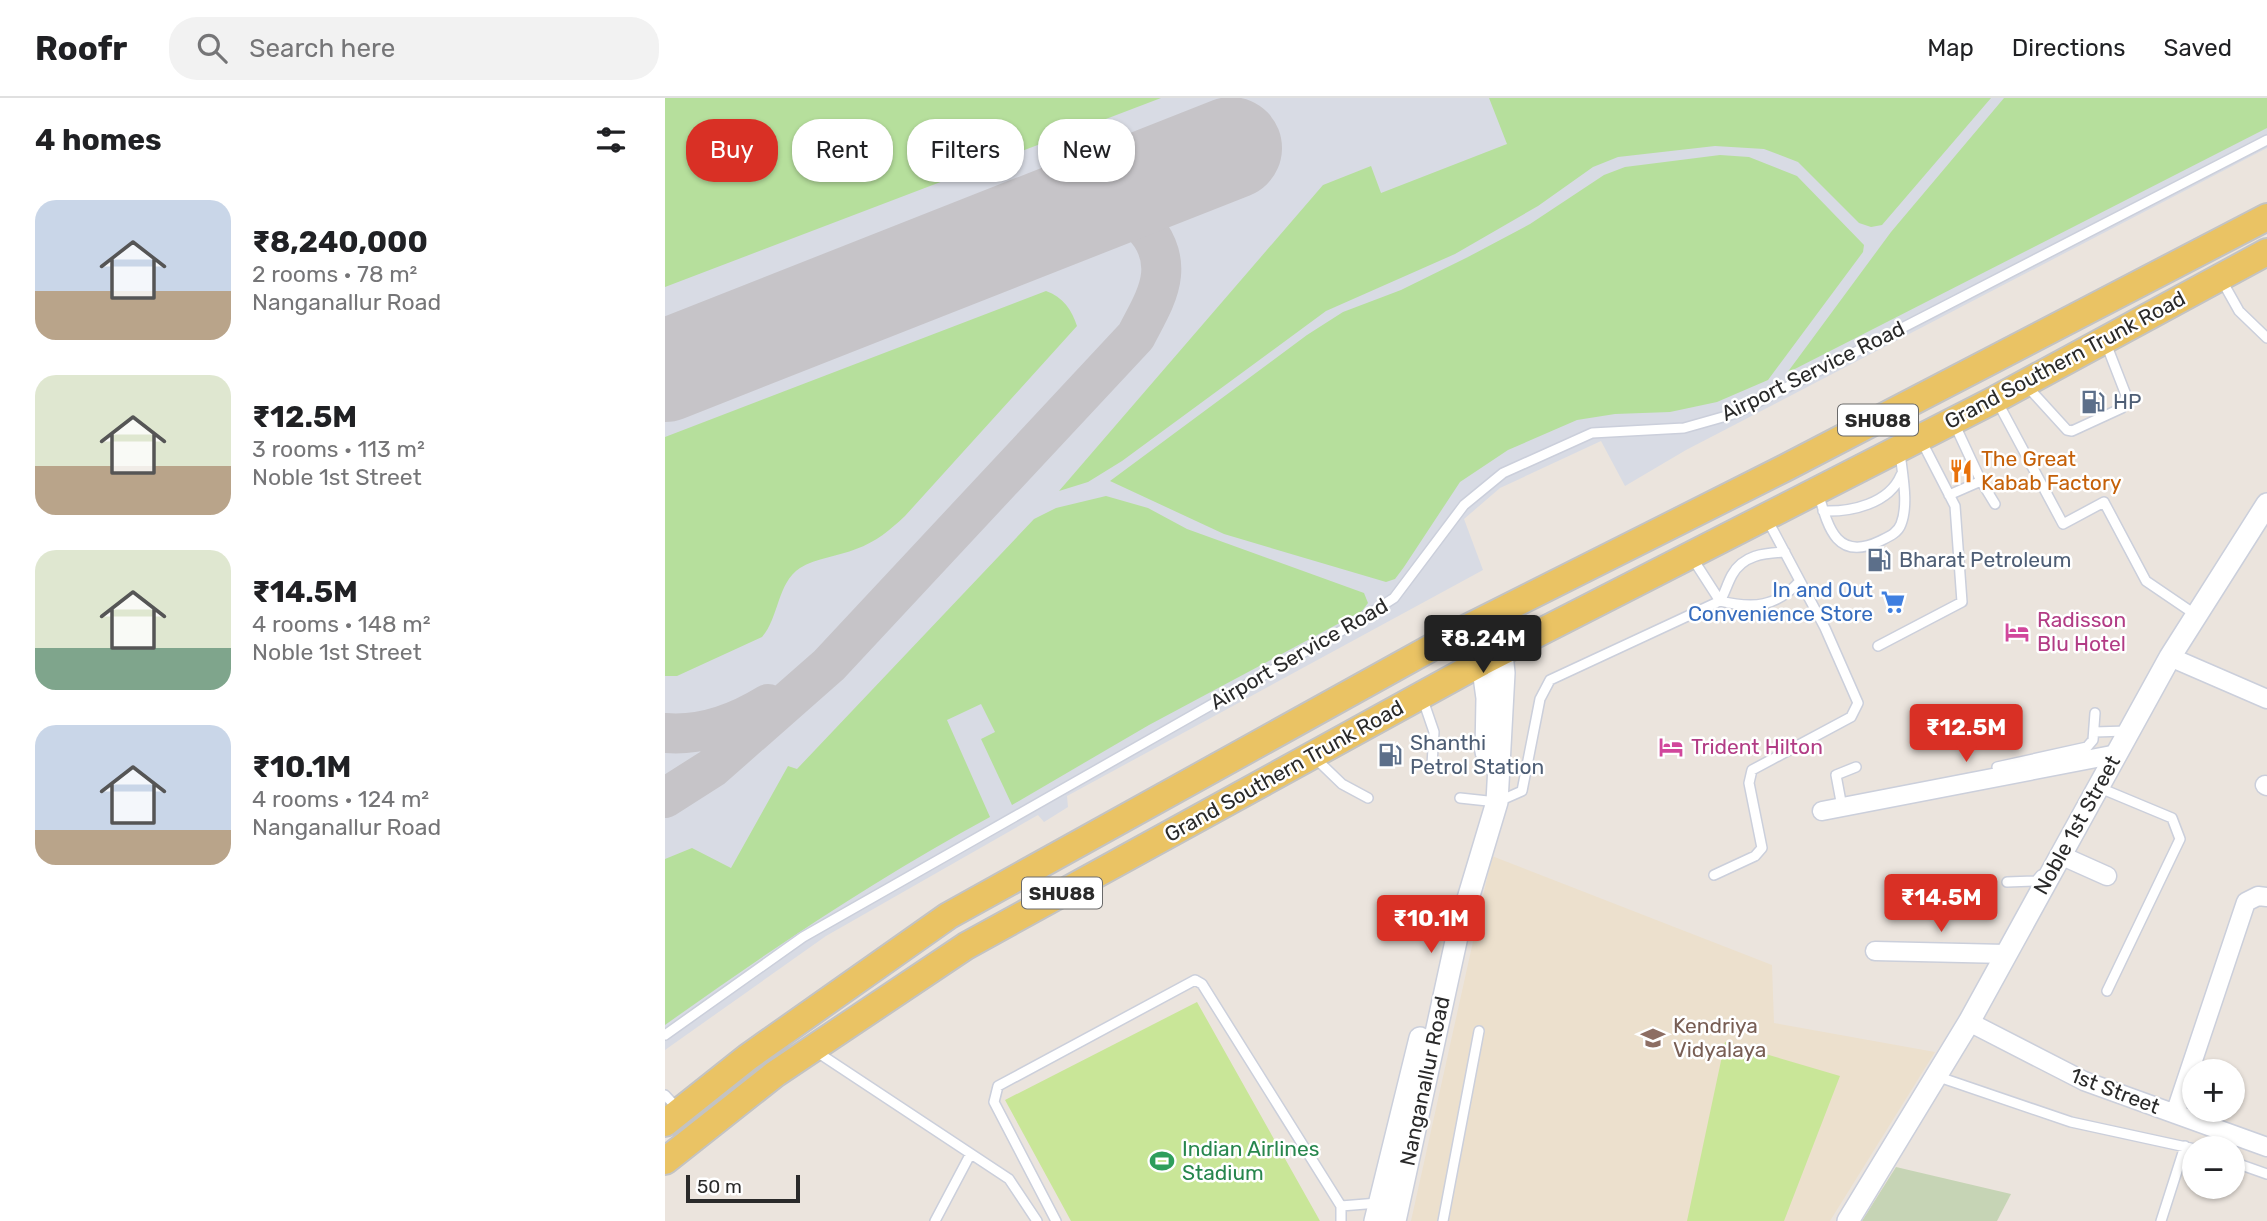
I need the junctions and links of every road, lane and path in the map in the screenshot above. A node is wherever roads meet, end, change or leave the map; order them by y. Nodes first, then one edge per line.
1 (2267, 140) edge
2 (2267, 217) edge
3 (2267, 252) edge
4 (2220, 277) junction
5 (2267, 338) edge
6 (2105, 340) junction
7 (2024, 384) junction
8 (1996, 399) junction
9 (1953, 420) junction
10 (1910, 442) junction
11 (1902, 474) junction
12 (1981, 481) junction
13 (1949, 495) junction
14 (1820, 500) junction
15 (1995, 504) dead end
16 (2267, 504) edge
17 (1766, 517) junction
18 (1785, 552) junction
19 (1691, 555) junction
20 (1800, 581) junction
21 (1720, 601) junction
22 (2197, 615) junction
23 (1476, 624) junction
24 (1878, 646) dead end
25 (1492, 657) junction
26 (2170, 657) junction
27 (1422, 695) junction
28 (2267, 699) edge
29 (2095, 713) dead end
30 (2130, 731) junction
31 (2094, 733) junction
32 (2117, 754) junction
33 (1312, 755) junction
34 (1432, 765) dead end
35 (1856, 766) dead end
36 (1997, 767) dead end
37 (2098, 787) junction
38 (1368, 798) dead end
39 (1460, 798) dead end
40 (1490, 801) junction
41 (1842, 807) junction
42 (1822, 811) dead end
43 (2048, 869) junction
44 (1714, 875) dead end
45 (2107, 876) dead end
46 (2007, 882) dead end
47 (2267, 897) edge
48 (1875, 951) dead end
49 (2006, 954) junction
50 (1446, 960) junction
51 (2107, 991) dead end
52 (1969, 1021) junction
53 (1479, 1031) dead end
54 (665, 1035) edge
55 (812, 1049) junction
56 (1935, 1076) junction
57 (670, 1110) edge
58 (2175, 1114) junction
59 (2182, 1146) edge
60 (2267, 1147) edge
61 (970, 1155) junction
62 (665, 1161) edge
63 (2245, 1166) edge
64 (2182, 1167) edge
65 (2267, 1174) edge
66 (1342, 1206) junction
67 (1376, 1212) edge
68 (935, 1221) edge
69 (1037, 1221) edge
70 (1056, 1221) edge
71 (1341, 1221) edge
72 (1395, 1221) edge
73 (1443, 1221) edge
74 (1848, 1221) edge
75 (2161, 1221) edge

1 - 54 lane, Airport Service Road
2 - 23 main road, Grand Southern Trunk Road / SHU88
3 - 4 main road, Grand Southern Trunk Road / SHU88
4 - 5 lane
4 - 6 main road, Grand Southern Trunk Road / SHU88
6 - 7 main road, Grand Southern Trunk Road / SHU88
6 - 7 lane
7 - 8 main road, Grand Southern Trunk Road / SHU88
8 - 9 main road, Grand Southern Trunk Road / SHU88
8 - 22 lane
9 - 10 main road, Grand Southern Trunk Road / SHU88
9 - 12 lane
10 - 11 lane
10 - 13 lane
10 - 14 main road, Grand Southern Trunk Road / SHU88
11 - 14 lane
11 - 14 lane
12 - 13 lane
12 - 15 lane
13 - 24 lane
14 - 17 main road, Grand Southern Trunk Road / SHU88
16 - 22 street, Noble 1st Street
17 - 18 lane
17 - 19 main road, Grand Southern Trunk Road / SHU88
18 - 20 lane
18 - 21 lane
19 - 21 lane
19 - 25 main road, Grand Southern Trunk Road / SHU88
20 - 21 lane
20 - 44 lane
21 - 40 lane
22 - 26 street, Noble 1st Street
23 - 25 street
23 - 57 main road, Grand Southern Trunk Road / SHU88
25 - 27 main road, Grand Southern Trunk Road / SHU88
25 - 40 street, Nanganallur Road
26 - 28 street
26 - 30 street, Noble 1st Street
27 - 33 main road, Grand Southern Trunk Road / SHU88
27 - 34 lane
29 - 31 lane
30 - 31 lane
30 - 32 street, Noble 1st Street
31 - 36 lane
32 - 37 street, Noble 1st Street
32 - 41 street
33 - 38 lane
33 - 55 main road, Grand Southern Trunk Road / SHU88
35 - 41 lane
37 - 43 street, Noble 1st Street
37 - 51 lane
39 - 40 lane
40 - 50 street, Nanganallur Road
41 - 42 street
43 - 45 street
43 - 46 lane
43 - 49 street, Noble 1st Street
47 - 58 street
48 - 49 street
49 - 52 street, Noble 1st Street
50 - 67 street, Nanganallur Road
50 - 72 street, Nanganallur Road
52 - 56 street, Noble 1st Street
52 - 58 street, 1st Street
53 - 73 lane
55 - 61 lane
55 - 62 main road, Grand Southern Trunk Road / SHU88
56 - 59 lane
56 - 74 street, Noble 1st Street
58 - 60 street, 1st Street
61 - 68 lane
61 - 69 lane
63 - 65 lane
64 - 75 lane
66 - 67 lane
66 - 70 lane
66 - 71 lane

